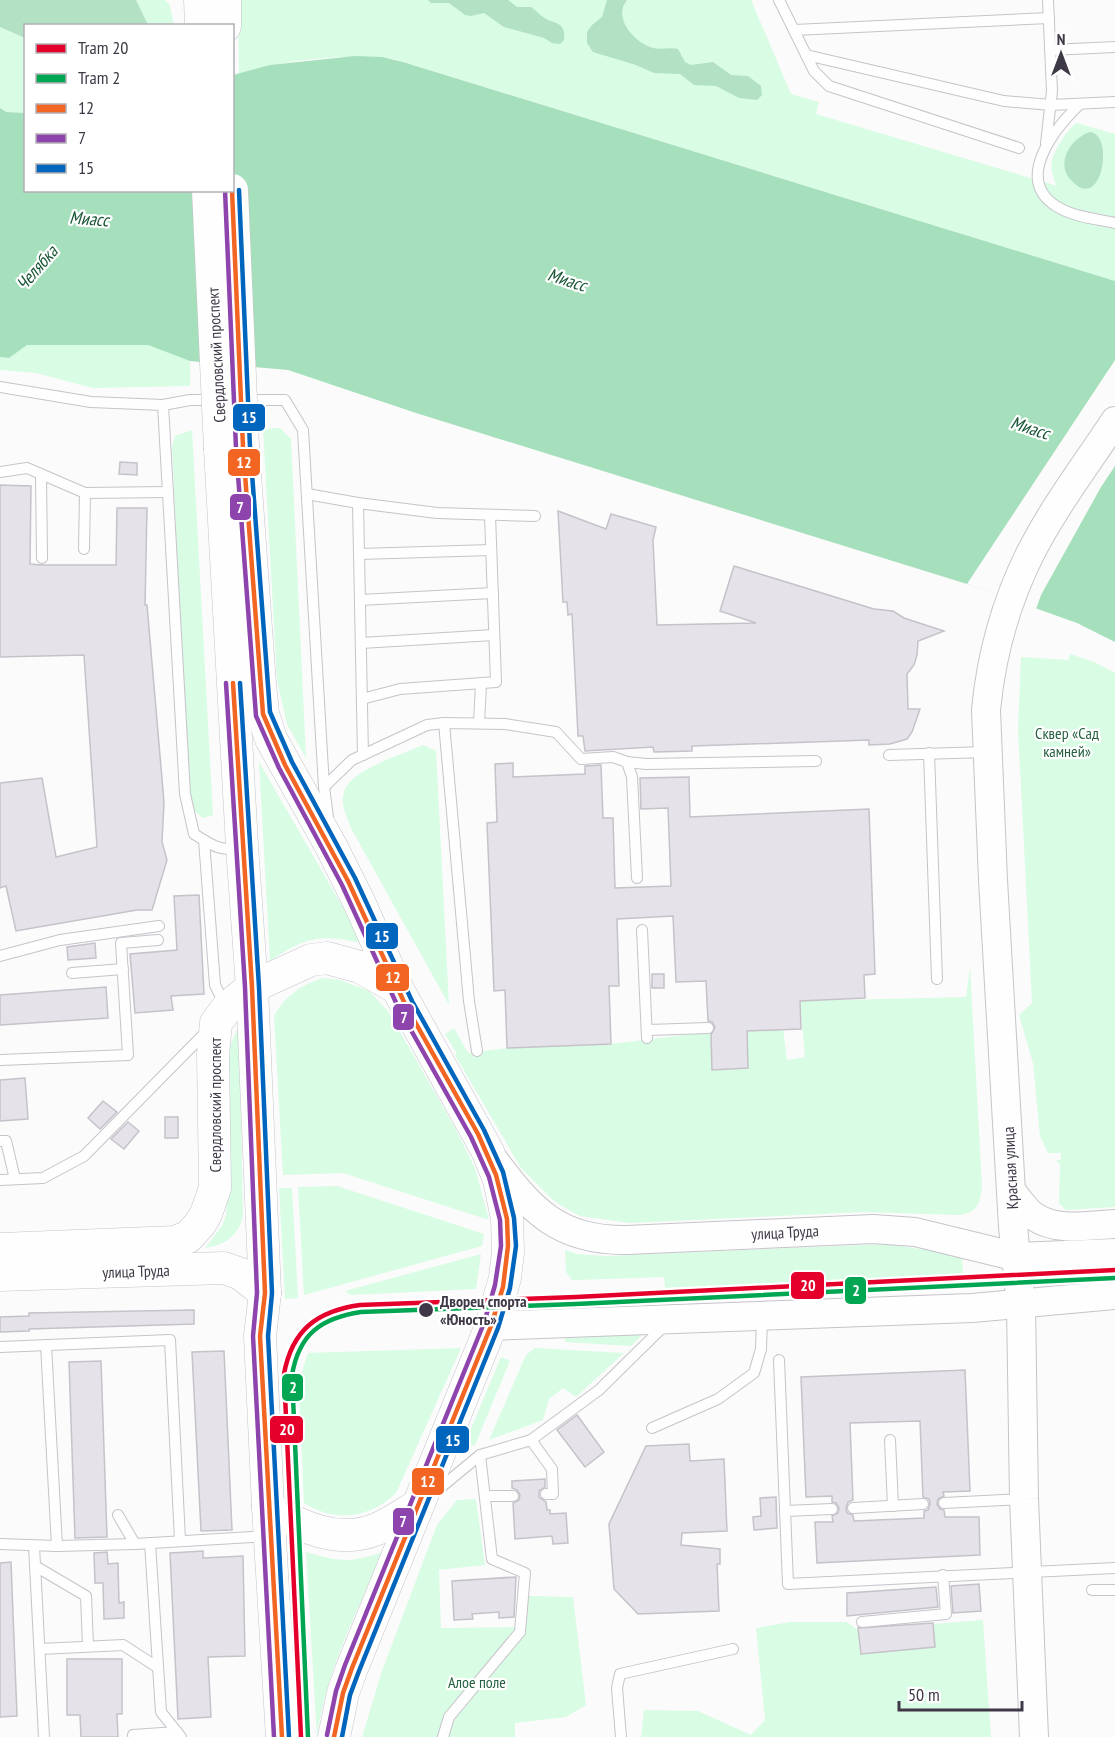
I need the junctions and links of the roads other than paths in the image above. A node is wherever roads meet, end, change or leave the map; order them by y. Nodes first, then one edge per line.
1 (200, 0) edge
2 (225, 0) edge
3 (779, 0) edge
4 (1048, 0) edge
5 (1049, 18) junction
6 (201, 24) edge
7 (225, 24) edge
8 (794, 30) junction
9 (1115, 47) edge
10 (1050, 50) junction
11 (806, 55) junction
12 (1115, 102) edge
13 (1080, 104) junction
14 (1051, 105) junction
15 (1046, 145) junction
16 (1019, 148) dead end
17 (208, 192) edge
18 (232, 192) edge
19 (1115, 223) edge
20 (0, 387) edge
21 (163, 405) junction
22 (1115, 421) edge
23 (231, 448) junction
24 (0, 472) edge
25 (41, 474) junction
26 (168, 492) junction
27 (85, 493) junction
28 (307, 494) junction
29 (358, 503) junction
30 (490, 515) junction
31 (535, 516) dead end
32 (84, 549) dead end
33 (491, 550) junction
34 (359, 554) junction
35 (42, 558) dead end
36 (493, 593) junction
37 (360, 600) junction
38 (494, 635) junction
39 (361, 643) junction
40 (480, 684) junction
41 (362, 699) junction
42 (444, 723) junction
43 (479, 723) junction
44 (987, 752) junction
45 (929, 753) junction
46 (363, 755) junction
47 (889, 755) dead end
48 (816, 761) dead end
49 (627, 762) junction
50 (324, 787) junction
51 (204, 840) junction
52 (242, 846) junction
53 (331, 846) junction
54 (637, 878) dead end
55 (159, 926) dead end
56 (642, 930) dead end
57 (158, 940) dead end
58 (0, 956) edge
59 (123, 969) junction
60 (72, 973) dead end
61 (937, 979) dead end
62 (252, 987) junction
63 (397, 988) junction
64 (221, 1015) junction
65 (708, 1028) dead end
66 (477, 1051) dead end
67 (0, 1060) edge
68 (0, 1141) edge
69 (488, 1152) junction
70 (15, 1179) junction
71 (0, 1180) edge
72 (1012, 1192) junction
73 (1115, 1224) edge
74 (192, 1232) joint
75 (915, 1232) junction
76 (0, 1249) edge
77 (1115, 1253) edge
78 (1017, 1257) junction
79 (0, 1275) edge
80 (265, 1293) junction
81 (1115, 1294) edge
82 (1021, 1305) junction
83 (762, 1314) junction
84 (673, 1317) junction
85 (491, 1326) junction
86 (46, 1345) junction
87 (0, 1347) edge
88 (779, 1360) dead end
89 (652, 1428) dead end
90 (531, 1440) junction
91 (890, 1440) dead end
92 (480, 1455) junction
93 (546, 1494) dead end
94 (486, 1496) junction
95 (513, 1496) dead end
96 (1024, 1499) junction
97 (944, 1503) dead end
98 (923, 1504) dead end
99 (417, 1506) junction
100 (893, 1506) junction
101 (853, 1508) dead end
102 (832, 1509) dead end
103 (785, 1511) junction
104 (118, 1515) dead end
105 (269, 1521) junction
106 (180, 1540) junction
107 (150, 1543) junction
108 (0, 1544) edge
109 (135, 1544) junction
110 (34, 1546) junction
111 (57, 1546) junction
112 (35, 1566) junction
113 (1115, 1568) edge
114 (1027, 1571) junction
115 (943, 1575) junction
116 (1092, 1590) dead end
117 (1115, 1590) edge
118 (862, 1622) dead end
119 (88, 1646) junction
120 (40, 1649) junction
121 (733, 1649) dead end
122 (157, 1667) junction
123 (133, 1735) dead end
124 (179, 1735) edge
125 (44, 1737) edge
126 (282, 1737) edge
127 (334, 1737) edge
128 (443, 1737) edge
129 (621, 1737) edge
130 (1034, 1737) edge

1 - 6 main road
2 - 7 main road
3 - 8 lane
4 - 5 lane
5 - 8 lane
5 - 10 lane
8 - 11 lane
9 - 10 lane
10 - 14 lane
11 - 14 lane
11 - 16 lane
12 - 13 lane
13 - 14 lane
13 - 15 lane
14 - 15 lane
15 - 19 lane
17 - 23 main road, Свердловский проспект, bridge
18 - 23 main road, Свердловский проспект, bridge
20 - 21 lane
21 - 26 lane
21 - 28 lane
22 - 44 main road, Красная улица
23 - 52 main road, Свердловский проспект
23 - 53 main road, Свердловский проспект
24 - 25 lane
25 - 27 lane
25 - 35 lane
26 - 27 lane
26 - 51 lane
27 - 32 lane
28 - 29 lane
28 - 50 lane
29 - 30 lane
29 - 34 lane
30 - 31 lane
30 - 33 lane
33 - 34 lane
33 - 36 lane
34 - 37 lane
36 - 37 lane
36 - 38 lane
37 - 39 lane
38 - 39 lane
38 - 40 lane
39 - 41 lane
40 - 41 lane
40 - 43 lane
41 - 46 lane
42 - 43 lane
42 - 46 lane
42 - 66 lane
43 - 49 lane
44 - 45 lane
44 - 72 main road, Красная улица
45 - 47 lane
45 - 61 lane
46 - 50 lane
48 - 49 lane
49 - 54 lane
50 - 53 lane
51 - 52 lane
51 - 64 lane
52 - 62 main road, Свердловский проспект
53 - 63 main road, Свердловский проспект
55 - 58 lane
56 - 65 lane
57 - 59 lane
59 - 60 lane
59 - 67 lane
62 - 63 main road
62 - 64 main road
62 - 80 main road, Свердловский проспект
63 - 69 main road, Свердловский проспект
64 - 70 lane
64 - 74 main road, Свердловский проспект
68 - 70 lane
69 - 75 main road, улица Труда
69 - 85 main road, Свердловский проспект
70 - 71 lane
72 - 73 main road
72 - 75 main road
72 - 78 main road, Красная улица
74 - 76 main road, улица Труда
75 - 78 main road, улица Труда
77 - 78 main road, улица Труда
78 - 82 main road, Красная улица
79 - 80 main road, улица Труда
80 - 105 main road, Свердловский проспект
81 - 82 main road
82 - 83 main road
82 - 96 main road, Красная улица
83 - 84 main road
83 - 89 lane
84 - 85 main road
84 - 90 lane
85 - 99 main road, Свердловский проспект
86 - 87 lane
86 - 106 lane
86 - 111 lane
88 - 103 lane
90 - 92 lane
90 - 93 lane
91 - 100 lane
92 - 94 lane
92 - 99 lane
94 - 95 lane
94 - 128 lane
96 - 97 lane
96 - 114 main road, Красная улица
98 - 100 lane
99 - 105 main road
99 - 127 main road, Свердловский проспект
100 - 101 lane
102 - 103 lane
103 - 115 lane
104 - 109 lane
105 - 106 lane
105 - 126 main road, Свердловский проспект
106 - 107 lane
107 - 109 lane
107 - 122 lane
108 - 110 lane
109 - 111 lane
110 - 111 lane
110 - 112 lane
112 - 119 lane
112 - 120 lane
113 - 114 lane
114 - 115 lane
114 - 130 main road, Красная улица
115 - 118 lane
116 - 117 lane
119 - 120 lane
119 - 122 lane
120 - 125 lane
121 - 129 lane
122 - 124 lane
123 - 124 lane

